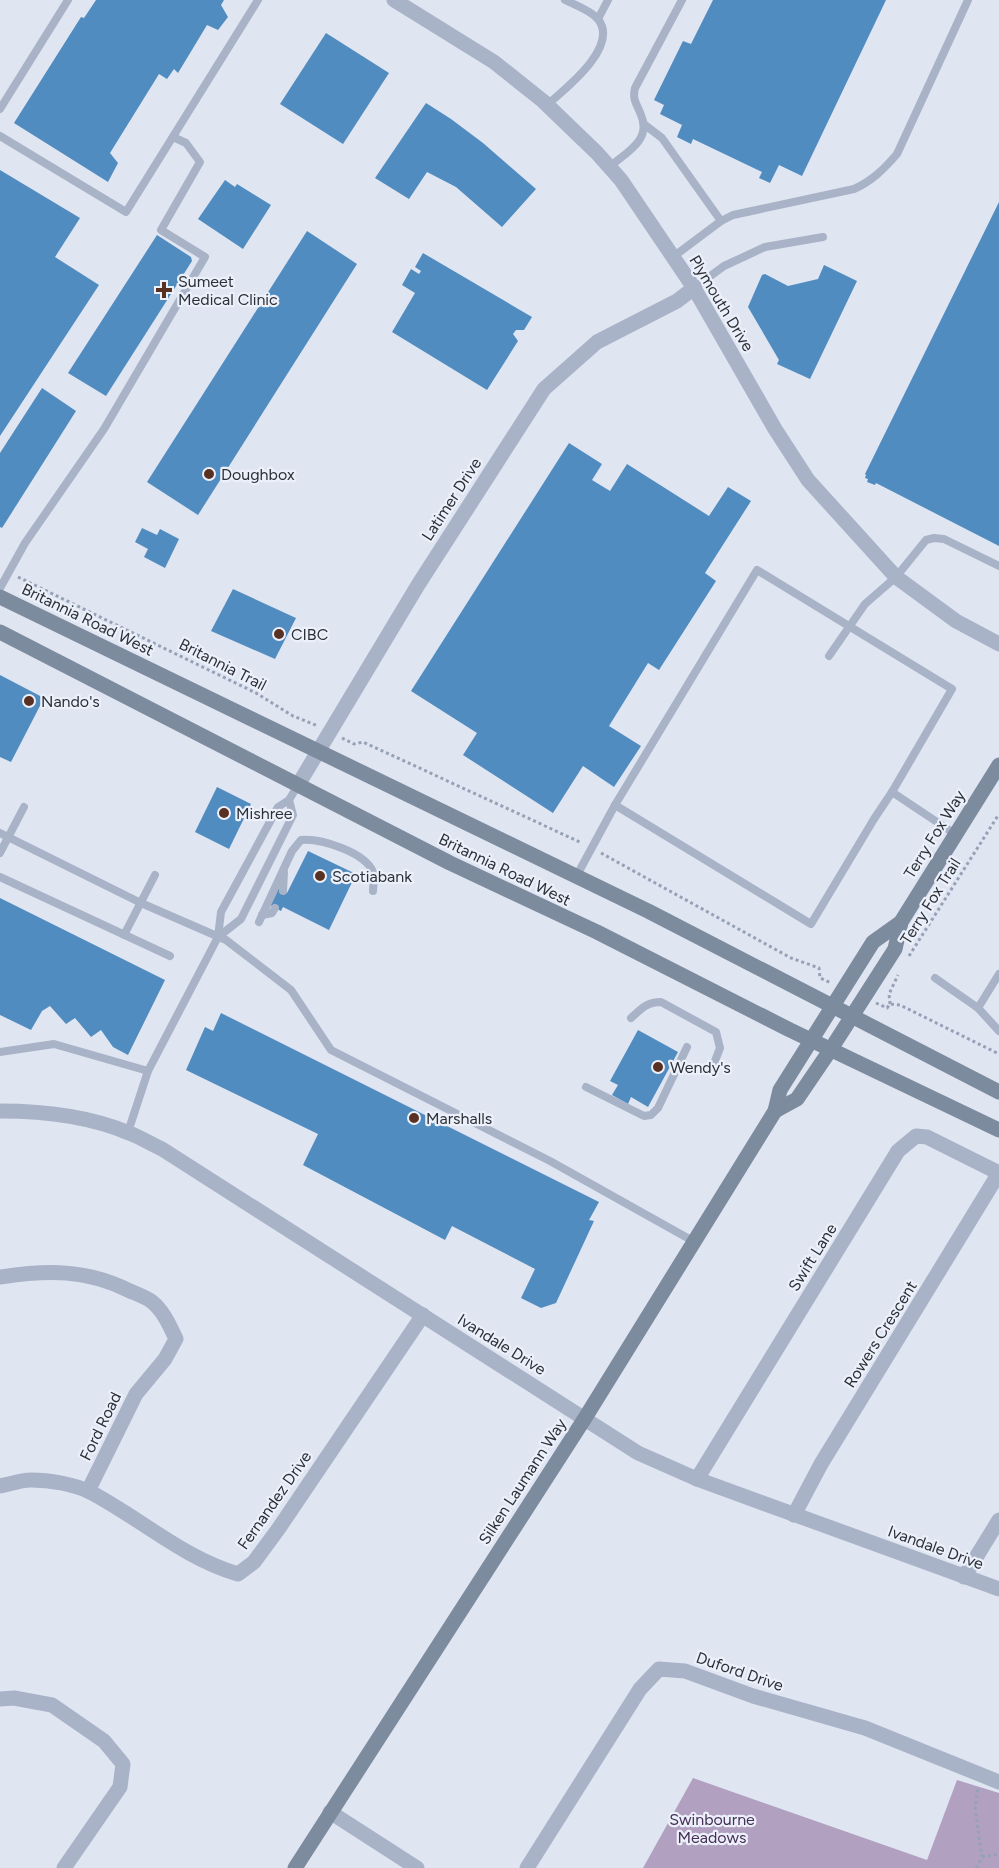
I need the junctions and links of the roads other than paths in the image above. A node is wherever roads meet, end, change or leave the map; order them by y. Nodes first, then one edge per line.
1 (68, 0) edge
2 (258, 0) edge
3 (394, 0) edge
4 (565, 0) edge
5 (608, 0) edge
6 (682, 0) edge
7 (968, 0) edge
8 (598, 20) junction
9 (547, 105) junction
10 (0, 109) edge
11 (645, 125) junction
12 (0, 136) edge
13 (173, 137) junction
14 (609, 167) junction
15 (721, 221) junction
16 (823, 237) dead end
17 (674, 257) junction
18 (694, 288) junction
19 (999, 566) edge
20 (896, 578) junction
21 (0, 588) edge
22 (0, 597) edge
23 (849, 627) junction
24 (3, 636) edge
25 (999, 644) edge
26 (829, 656) dead end
27 (318, 752) junction
28 (999, 765) edge
29 (298, 785) junction
30 (892, 792) junction
31 (290, 800) junction
32 (615, 805) junction
33 (24, 807) dead end
34 (955, 834) junction
35 (4, 835) edge
36 (0, 853) edge
37 (284, 868) junction
38 (155, 875) dead end
39 (0, 877) edge
40 (576, 877) junction
41 (283, 891) dead end
42 (373, 891) dead end
43 (141, 903) junction
44 (275, 908) dead end
45 (901, 922) junction
46 (124, 935) junction
47 (218, 937) junction
48 (170, 956) dead end
49 (999, 974) edge
50 (935, 978) dead end
51 (833, 1007) junction
52 (978, 1008) junction
53 (850, 1016) junction
54 (632, 1018) dead end
55 (999, 1031) edge
56 (813, 1041) junction
57 (687, 1047) dead end
58 (831, 1049) junction
59 (0, 1052) edge
60 (715, 1061) dead end
61 (148, 1071) junction
62 (586, 1087) dead end
63 (999, 1092) edge
64 (0, 1111) edge
65 (775, 1111) junction
66 (999, 1130) edge
67 (128, 1132) junction
68 (999, 1173) edge
69 (693, 1241) junction
70 (0, 1277) edge
71 (423, 1315) junction
72 (585, 1418) junction
73 (697, 1479) junction
74 (0, 1486) edge
75 (88, 1491) junction
76 (794, 1515) junction
77 (999, 1520) edge
78 (964, 1577) junction
79 (999, 1589) edge
80 (0, 1699) edge
81 (999, 1782) edge
82 (330, 1812) junction
83 (64, 1868) edge
84 (295, 1868) edge
85 (417, 1868) edge
86 (526, 1868) edge

1 - 10 lane
2 - 13 lane
3 - 9 street, Plymouth Drive
4 - 8 lane
5 - 8 lane
6 - 11 lane
7 - 15 lane
8 - 9 lane
9 - 14 street, Plymouth Drive
11 - 14 lane
11 - 15 lane
12 - 13 lane
13 - 21 lane
14 - 17 street, Plymouth Drive
15 - 17 lane
16 - 18 lane
17 - 18 street, Plymouth Drive
18 - 20 street, Plymouth Drive
18 - 27 street, Latimer Drive
19 - 20 lane
20 - 23 lane
20 - 25 street, Plymouth Drive
22 - 27 main road, Britannia Road West
23 - 26 lane
23 - 30 lane
23 - 32 lane
24 - 29 main road, Britannia Road West
27 - 29 street, Latimer Drive
27 - 40 main road, Britannia Road West
28 - 34 main road, Terry Fox Way
29 - 31 lane
29 - 56 main road, Britannia Road West
30 - 32 lane
30 - 34 lane
31 - 47 lane
31 - 47 lane
32 - 40 lane
33 - 35 lane
34 - 45 main road, Terry Fox Way
35 - 36 lane
35 - 43 lane
37 - 41 lane
37 - 42 lane
37 - 44 lane
38 - 43 lane
39 - 46 lane
40 - 51 main road, Britannia Road West
43 - 46 lane
43 - 47 lane
45 - 51 main road, Terry Fox Way
45 - 53 main road, Terry Fox Way
46 - 48 lane
47 - 61 lane
47 - 69 lane
49 - 52 lane
50 - 52 lane
51 - 53 main road, Britannia Road West
51 - 56 main road, Terry Fox Way
52 - 55 lane
53 - 58 main road, Terry Fox Way
53 - 63 main road, Britannia Road West
54 - 60 lane
56 - 58 main road, Britannia Road West
56 - 65 main road, Silken Laumann Way
57 - 62 lane
58 - 65 main road, Silken Laumann Way
58 - 66 main road, Britannia Road West
59 - 61 lane
61 - 67 lane
64 - 67 street, Ivandale Drive
65 - 69 main road, Silken Laumann Way
67 - 71 street, Ivandale Drive
68 - 73 street, Swift Lane
68 - 76 street, Rowers Crescent
69 - 72 main road, Silken Laumann Way
70 - 75 street, Ford Road
71 - 72 street, Ivandale Drive
71 - 75 street, Fernandez Drive
72 - 73 street, Ivandale Drive
72 - 82 main road, Silken Laumann Way
73 - 76 street, Ivandale Drive
74 - 75 street, Fernandez Drive
76 - 78 street, Ivandale Drive
77 - 78 street
78 - 79 street, Ivandale Drive
80 - 83 street
81 - 86 street, Duford Drive
82 - 84 main road, Silken Laumann Way
82 - 85 street

